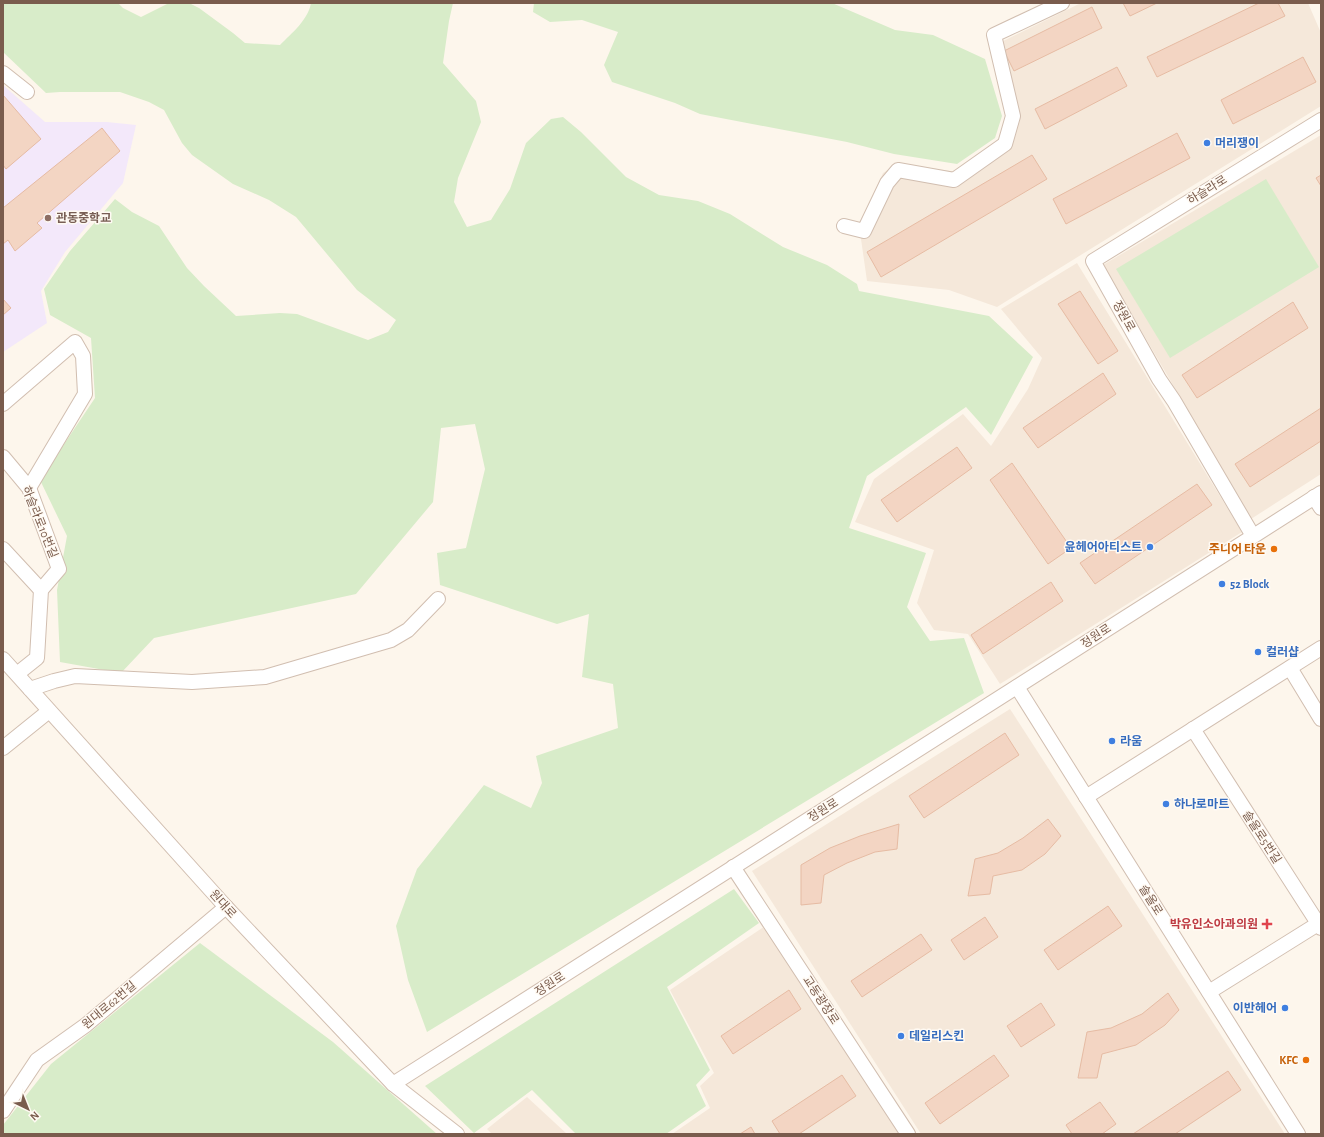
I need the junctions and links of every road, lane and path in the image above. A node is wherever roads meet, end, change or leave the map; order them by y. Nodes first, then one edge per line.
1 (1062, 3) edge
2 (3, 73) edge
3 (27, 92) dead end
4 (1321, 120) edge
5 (844, 226) dead end
6 (1093, 261) joint
7 (3, 404) edge
8 (3, 457) edge
9 (29, 488) junction
10 (1319, 499) edge
11 (1253, 536) junction
12 (3, 549) edge
13 (41, 590) junction
14 (438, 599) dead end
15 (1321, 648) edge
16 (3, 659) edge
17 (1290, 668) junction
18 (18, 674) junction
19 (1017, 687) junction
20 (30, 689) junction
21 (49, 711) junction
22 (1321, 719) edge
23 (1193, 729) junction
24 (3, 748) edge
25 (1086, 797) junction
26 (733, 867) junction
27 (226, 907) junction
28 (1320, 925) edge
29 (1209, 992) junction
30 (393, 1084) junction
31 (3, 1111) edge
32 (457, 1134) edge
33 (908, 1134) edge
34 (1298, 1134) edge

1 - 5 street
2 - 3 street
4 - 6 street, 하슬라로
6 - 11 street, 정원로
7 - 9 street
8 - 9 street, 하슬라로10번길
9 - 13 street, 하슬라로10번길
10 - 11 street, 정원로
11 - 19 street, 정원로
12 - 13 street
13 - 18 street
14 - 20 street
15 - 17 street
16 - 18 street, 원대로
17 - 22 street
17 - 23 street
18 - 20 street, 원대로
19 - 25 street, 솔올로
19 - 26 street, 정원로
20 - 21 street, 원대로
21 - 24 street
21 - 27 street, 원대로
23 - 25 street
23 - 28 street, 솔올로5번길
25 - 29 street, 솔올로
26 - 30 street, 정원로
26 - 33 street, 교동광장로
27 - 30 street, 원대로
27 - 31 street, 원대로62번길
28 - 29 street, 솔올로5번길
29 - 34 street, 솔올로
30 - 32 street, 원대로

